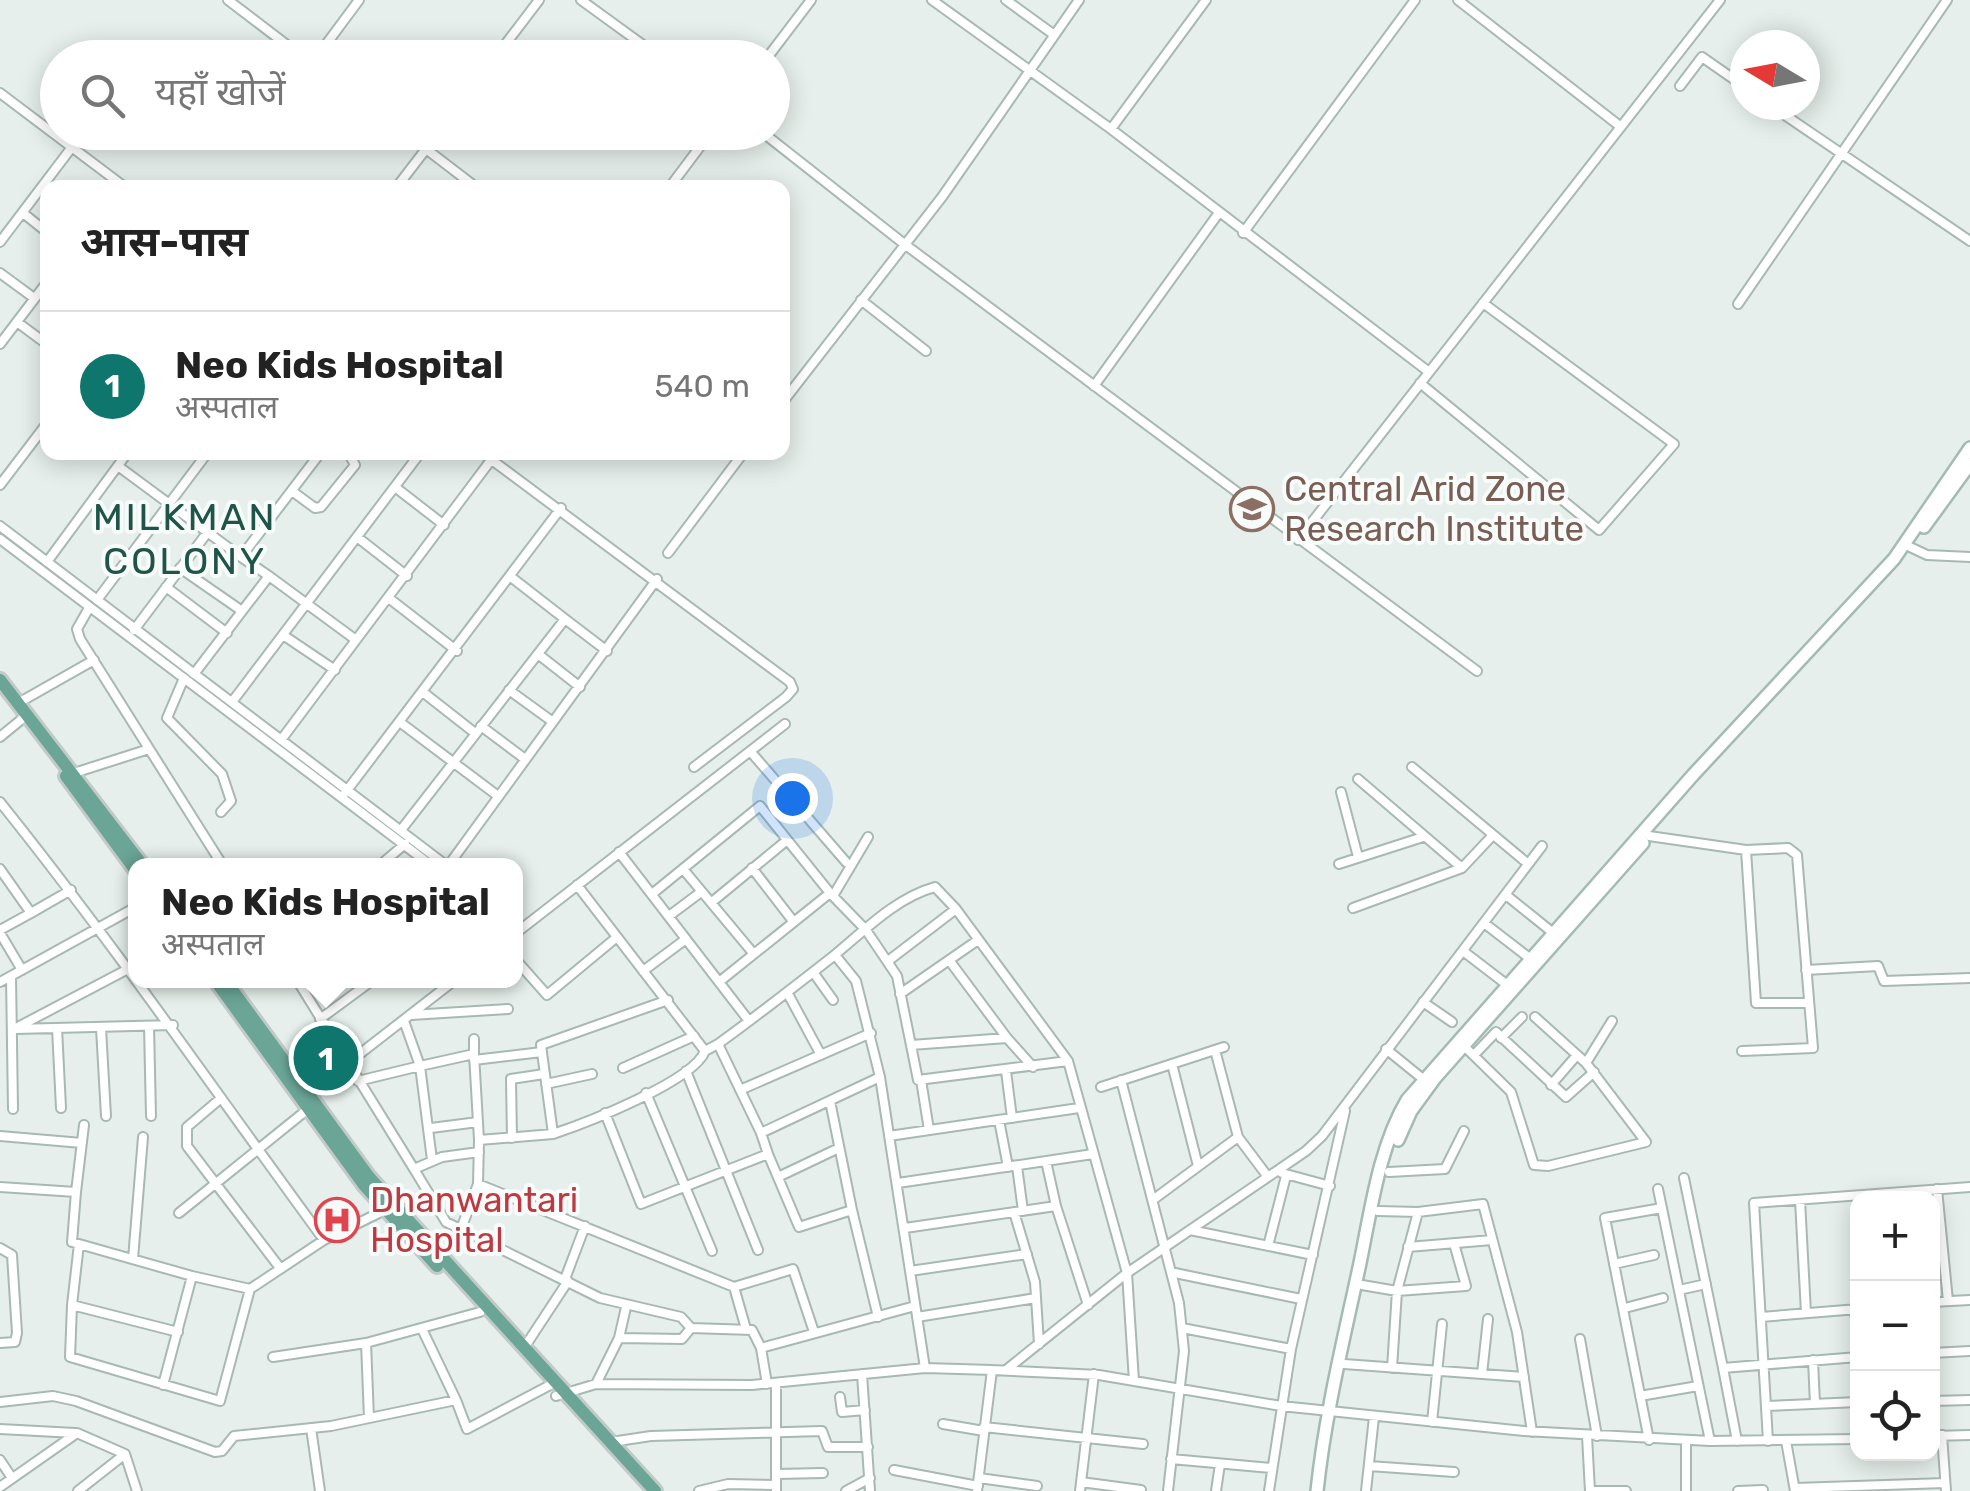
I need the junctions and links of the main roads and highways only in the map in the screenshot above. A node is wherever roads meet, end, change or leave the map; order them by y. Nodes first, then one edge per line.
1 (1970, 448) edge
2 (1970, 464) edge
3 (0, 680) edge
4 (0, 692) edge
5 (138, 858) edge
6 (128, 859) edge
7 (1533, 961) junction
8 (220, 988) edge
9 (230, 988) edge
10 (302, 1107) junction
11 (389, 1208) junction
12 (556, 1390) junction
13 (1331, 1412) junction
14 (644, 1491) edge
15 (655, 1491) edge
16 (1320, 1491) edge

1 - 7 main road
2 - 7 main road
3 - 5 main road
4 - 6 main road
7 - 13 main road
7 - 13 main road
8 - 10 main road
9 - 10 main road
10 - 11 main road
11 - 12 main road
11 - 12 main road
12 - 14 main road
12 - 15 main road
13 - 16 main road

